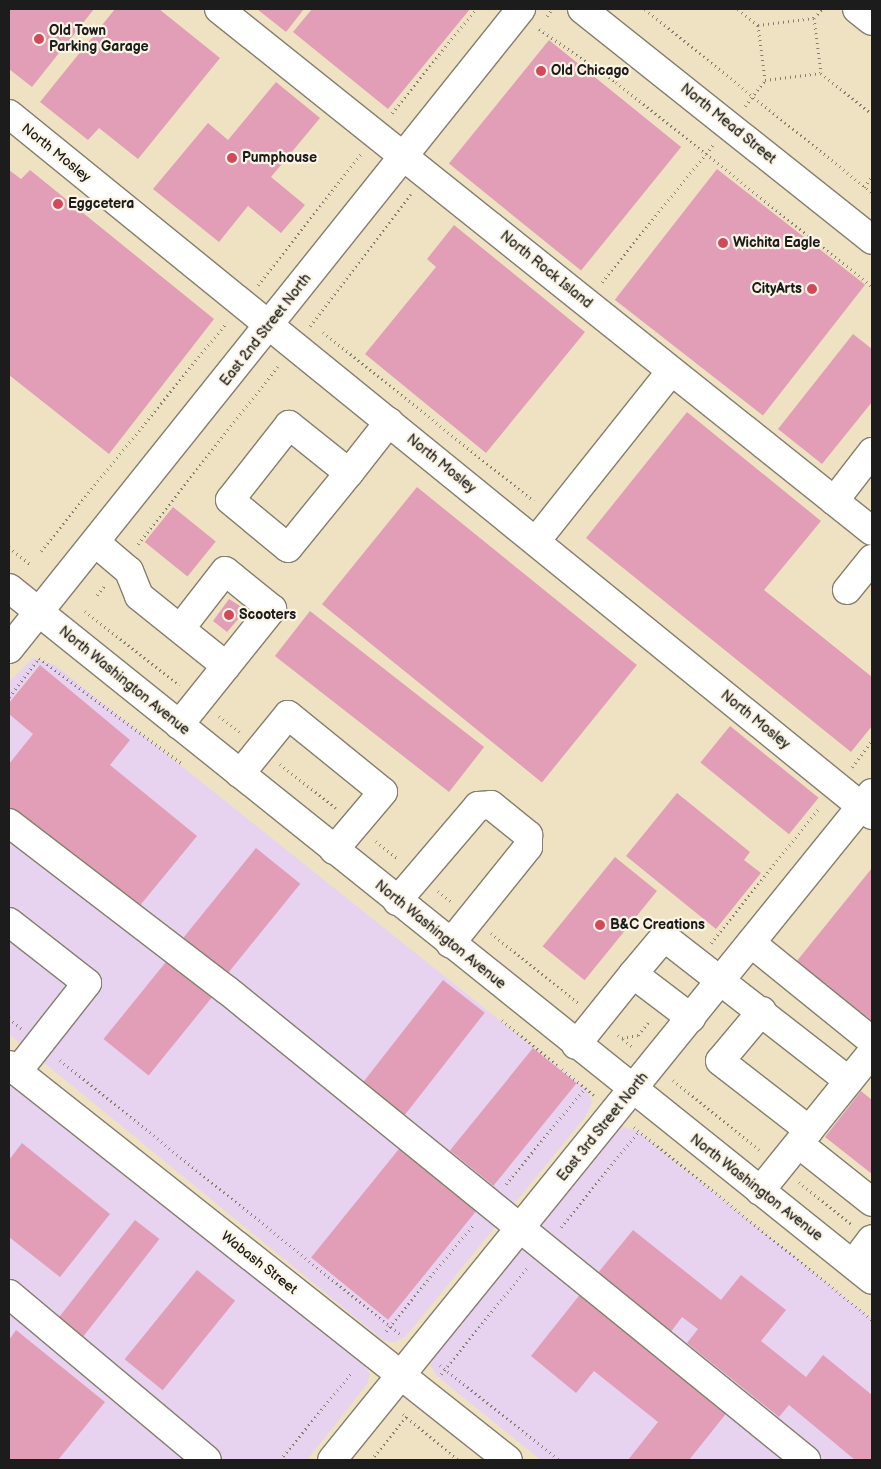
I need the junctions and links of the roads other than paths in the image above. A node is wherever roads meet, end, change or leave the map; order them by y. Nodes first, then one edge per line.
1 (219, 9) edge
2 (582, 9) edge
3 (857, 9) edge
4 (530, 19) edge
5 (872, 21) edge
6 (9, 114) edge
7 (403, 156) junction
8 (870, 234) edge
9 (270, 325) junction
10 (671, 371) junction
11 (389, 422) junction
12 (872, 452) edge
13 (349, 473) dead end
14 (834, 501) junction
15 (872, 531) edge
16 (536, 541) junction
17 (96, 543) junction
18 (872, 559) edge
19 (9, 588) edge
20 (848, 590) dead end
21 (39, 613) junction
22 (180, 629) junction
23 (9, 649) edge
24 (226, 666) junction
25 (178, 725) junction
26 (240, 774) junction
27 (868, 805) edge
28 (9, 823) edge
29 (334, 850) junction
30 (397, 901) junction
31 (9, 922) edge
32 (751, 943) junction
33 (450, 944) junction
34 (633, 974) junction
35 (722, 979) junction
36 (762, 1012) junction
37 (691, 1018) junction
38 (872, 1041) edge
39 (576, 1045) junction
40 (872, 1052) edge
41 (13, 1068) edge
42 (849, 1081) junction
43 (632, 1090) junction
44 (804, 1137) junction
45 (760, 1191) junction
46 (872, 1202) edge
47 (520, 1229) junction
48 (872, 1240) edge
49 (863, 1272) edge
50 (9, 1294) edge
51 (402, 1375) junction
52 (207, 1460) edge
53 (332, 1460) edge
54 (508, 1460) edge
55 (806, 1460) edge

1 - 7 street, North Rock Island
2 - 8 street, North Mead Street
3 - 5 street
4 - 7 street, East 2nd Street North
6 - 9 street, North Mosley
7 - 9 street, East 2nd Street North
7 - 10 street, North Rock Island
9 - 11 street, North Mosley
9 - 17 street, East 2nd Street North
10 - 14 street, North Rock Island
10 - 16 street
11 - 13 street
11 - 16 street, North Mosley
12 - 14 street
14 - 15 street, North Rock Island
16 - 27 street, North Mosley
17 - 21 street, East 2nd Street North
17 - 22 street
18 - 20 street
19 - 21 street, North Washington Avenue
21 - 23 street, East 2nd Street North
21 - 25 street, North Washington Avenue
22 - 24 street
22 - 24 street
24 - 25 street
25 - 26 street, North Washington Avenue
26 - 29 street, North Washington Avenue
26 - 29 street
27 - 32 street, East 3rd Street North
28 - 47 street
29 - 30 street, North Washington Avenue
30 - 33 street, North Washington Avenue
30 - 33 street
31 - 41 street
32 - 35 street, East 3rd Street North
32 - 38 street
33 - 39 street, North Washington Avenue
34 - 35 street
34 - 37 street
34 - 39 street
35 - 36 street
35 - 37 street, East 3rd Street North
36 - 42 street
36 - 44 street
37 - 43 street, East 3rd Street North
39 - 43 street, North Washington Avenue
40 - 42 street
41 - 51 street, Wabash Street
42 - 44 street
43 - 45 street, North Washington Avenue
43 - 47 street, East 3rd Street North
44 - 45 street
44 - 46 street
45 - 49 street, North Washington Avenue
47 - 51 street, East 3rd Street North
47 - 55 street
48 - 49 street
50 - 52 street
51 - 53 street, East 3rd Street North
51 - 54 street, Wabash Street

